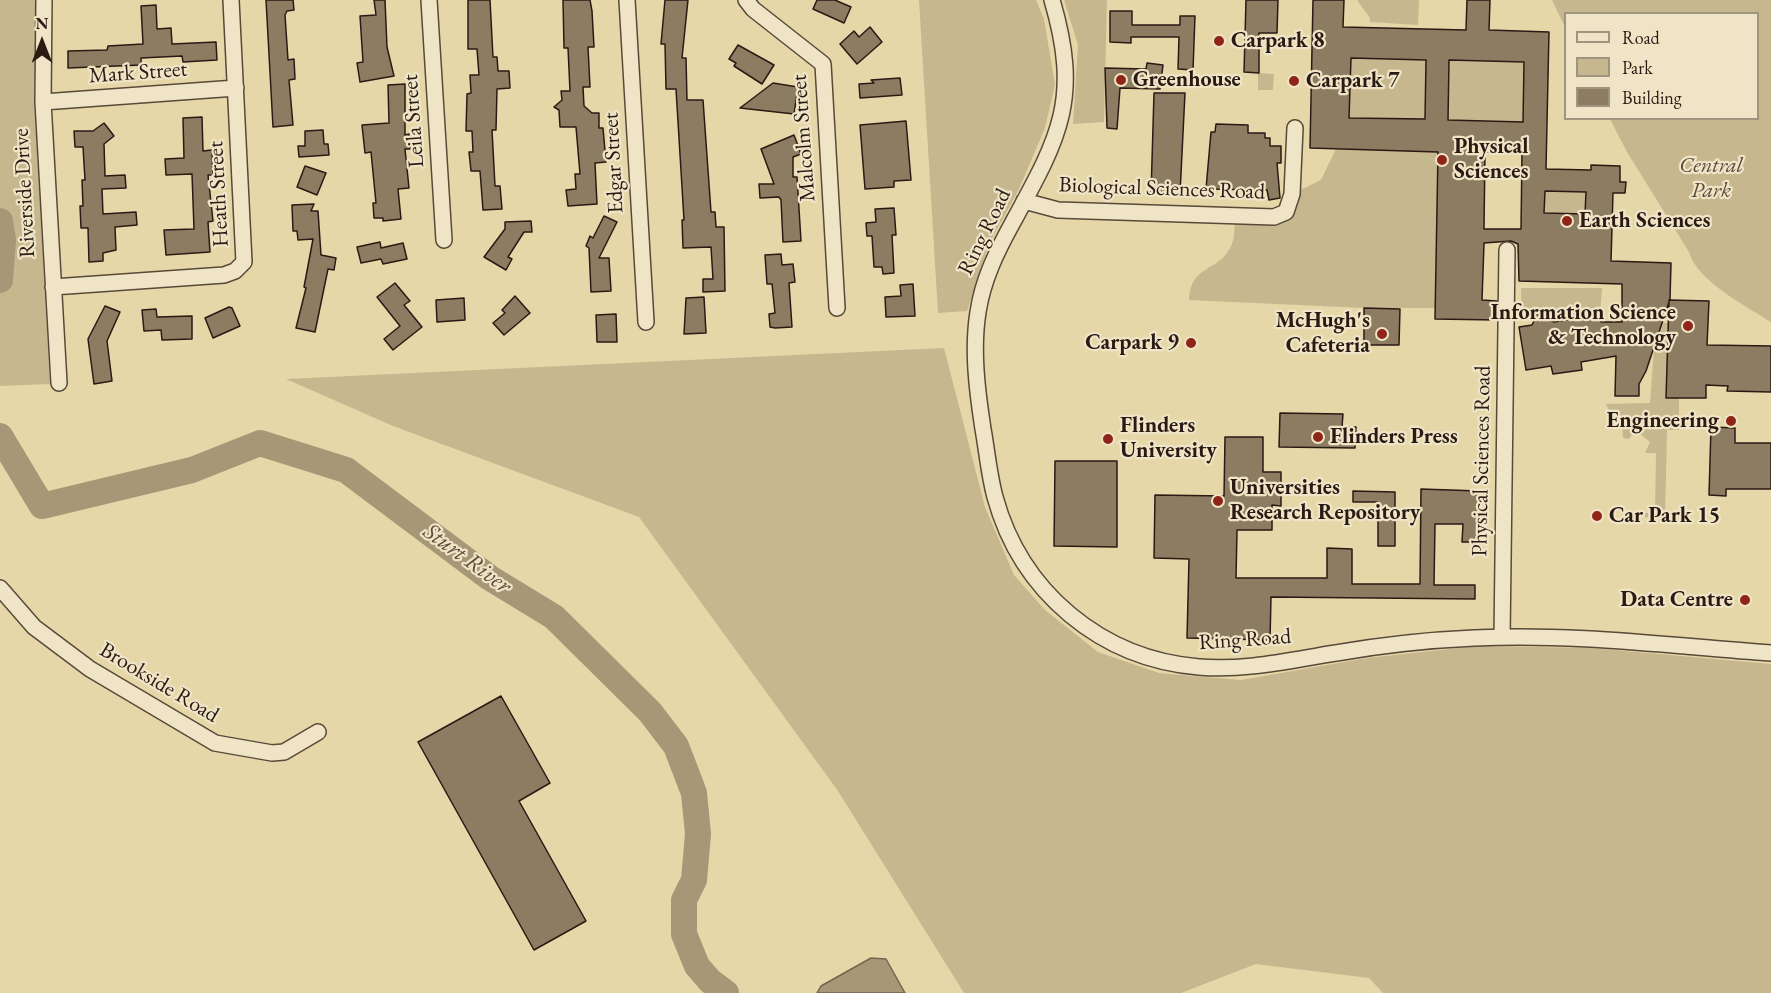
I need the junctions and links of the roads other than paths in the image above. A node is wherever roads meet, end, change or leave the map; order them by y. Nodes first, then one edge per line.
1 (44, 0) edge
2 (231, 0) edge
3 (429, 0) edge
4 (627, 0) edge
5 (746, 0) edge
6 (1052, 0) edge
7 (236, 88) junction
8 (43, 102) junction
9 (1295, 128) dead end
10 (1024, 201) junction
11 (444, 240) dead end
12 (1507, 250) dead end
13 (53, 287) junction
14 (837, 308) dead end
15 (646, 322) dead end
16 (59, 383) dead end
17 (0, 588) edge
18 (1502, 637) junction
19 (1771, 653) edge
20 (318, 732) dead end

1 - 8 street, Riverside Drive
2 - 7 street, Heath Street
3 - 11 street, Leila Street
4 - 15 street, Edgar Street
5 - 14 street, Malcolm Street
6 - 10 street, Ring Road
7 - 8 street, Mark Street
7 - 13 street, Heath Street
8 - 13 street, Riverside Drive
9 - 10 street, Biological Sciences Road
10 - 18 street, Ring Road
12 - 18 street, Physical Sciences Road
13 - 16 street, Riverside Drive
17 - 20 street, Brookside Road
18 - 19 street, Ring Road

